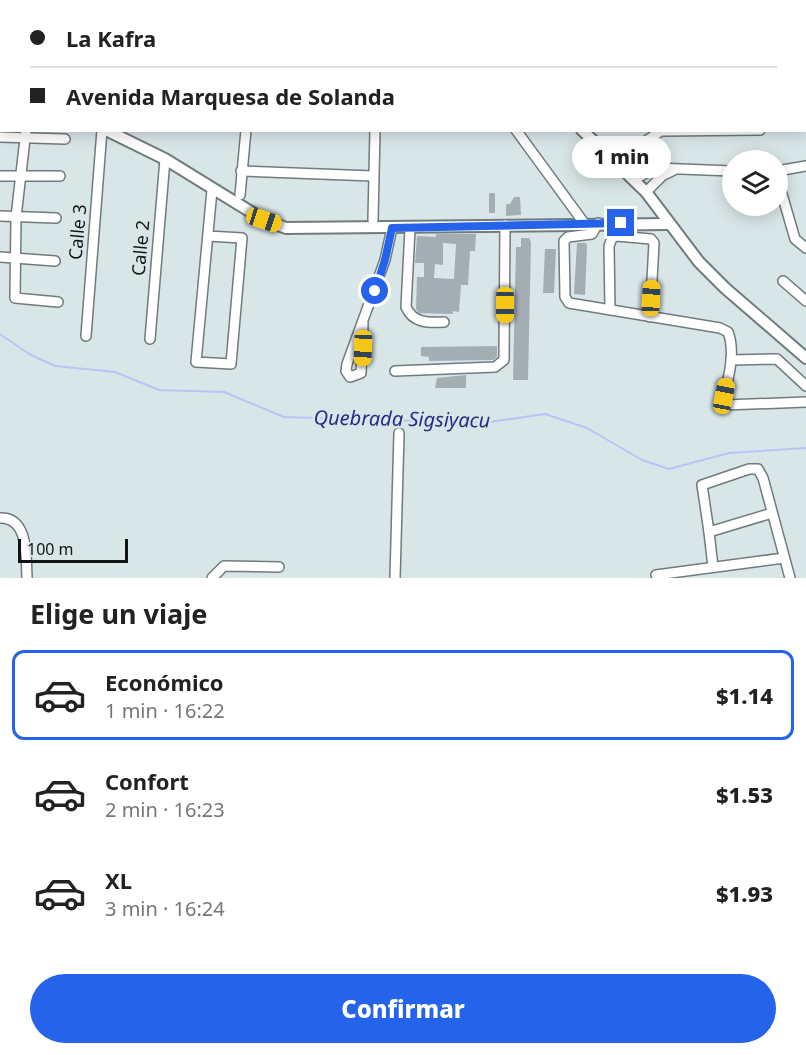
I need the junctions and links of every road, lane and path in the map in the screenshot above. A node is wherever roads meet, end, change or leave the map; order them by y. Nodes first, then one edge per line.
1 (104, 132) edge
2 (108, 132) edge
3 (246, 132) edge
4 (375, 132) edge
5 (517, 132) edge
6 (584, 132) edge
7 (660, 132) edge
8 (26, 135) edge
9 (0, 137) edge
10 (65, 139) dead end
11 (165, 159) junction
12 (806, 165) edge
13 (788, 169) edge
14 (674, 170) junction
15 (241, 171) junction
16 (722, 171) edge
17 (0, 176) edge
18 (60, 176) dead end
19 (632, 176) junction
20 (373, 177) junction
21 (21, 178) junction
22 (212, 190) junction
23 (646, 192) junction
24 (240, 195) dead end
25 (788, 215) edge
26 (0, 216) edge
27 (16, 217) junction
28 (56, 218) dead end
29 (373, 220) dead end
30 (585, 223) junction
31 (598, 223) junction
32 (668, 224) junction
33 (505, 225) junction
34 (392, 228) junction
35 (411, 229) junction
36 (208, 236) junction
37 (806, 248) edge
38 (0, 257) edge
39 (14, 258) junction
40 (55, 261) dead end
41 (783, 281) dead end
42 (806, 301) edge
43 (58, 302) dead end
44 (610, 308) junction
45 (650, 317) junction
46 (444, 322) dead end
47 (363, 323) junction
48 (86, 336) dead end
49 (150, 339) dead end
50 (806, 358) edge
51 (731, 360) junction
52 (395, 370) dead end
53 (806, 386) edge
54 (806, 402) edge
55 (399, 433) dead end
56 (772, 513) junction
57 (0, 518) edge
58 (709, 532) junction
59 (784, 558) junction
60 (279, 567) dead end
61 (713, 567) junction
62 (656, 575) dead end
63 (27, 578) edge
64 (212, 578) edge
65 (395, 578) edge
66 (790, 578) edge

1 - 48 street, Calle 3
2 - 11 street
3 - 15 street
4 - 20 street
5 - 30 street
6 - 19 street
7 - 19 street
8 - 9 street
8 - 10 street
8 - 21 street
11 - 22 street
11 - 49 street, Calle 2
12 - 13 street
14 - 16 street
14 - 19 street
14 - 23 street
15 - 20 street
15 - 24 street
17 - 21 street
18 - 21 street
19 - 23 street
20 - 29 street
21 - 27 street
22 - 34 street
22 - 36 street
23 - 32 street
25 - 37 street
26 - 27 street
27 - 28 street
27 - 39 street
30 - 31 street
30 - 33 street
31 - 32 street
31 - 44 street
32 - 50 street
33 - 35 street
33 - 52 street
34 - 35 street
34 - 47 street
35 - 46 street
36 - 36 street
38 - 39 street
39 - 40 street
39 - 43 street
41 - 42 street
44 - 45 street
44 - 45 street
45 - 51 street
47 - 47 street
51 - 53 street
51 - 54 street
55 - 65 street
56 - 58 street
56 - 58 street
56 - 59 street
57 - 63 street
58 - 61 street
59 - 61 street
59 - 66 street
60 - 64 street
61 - 62 street

